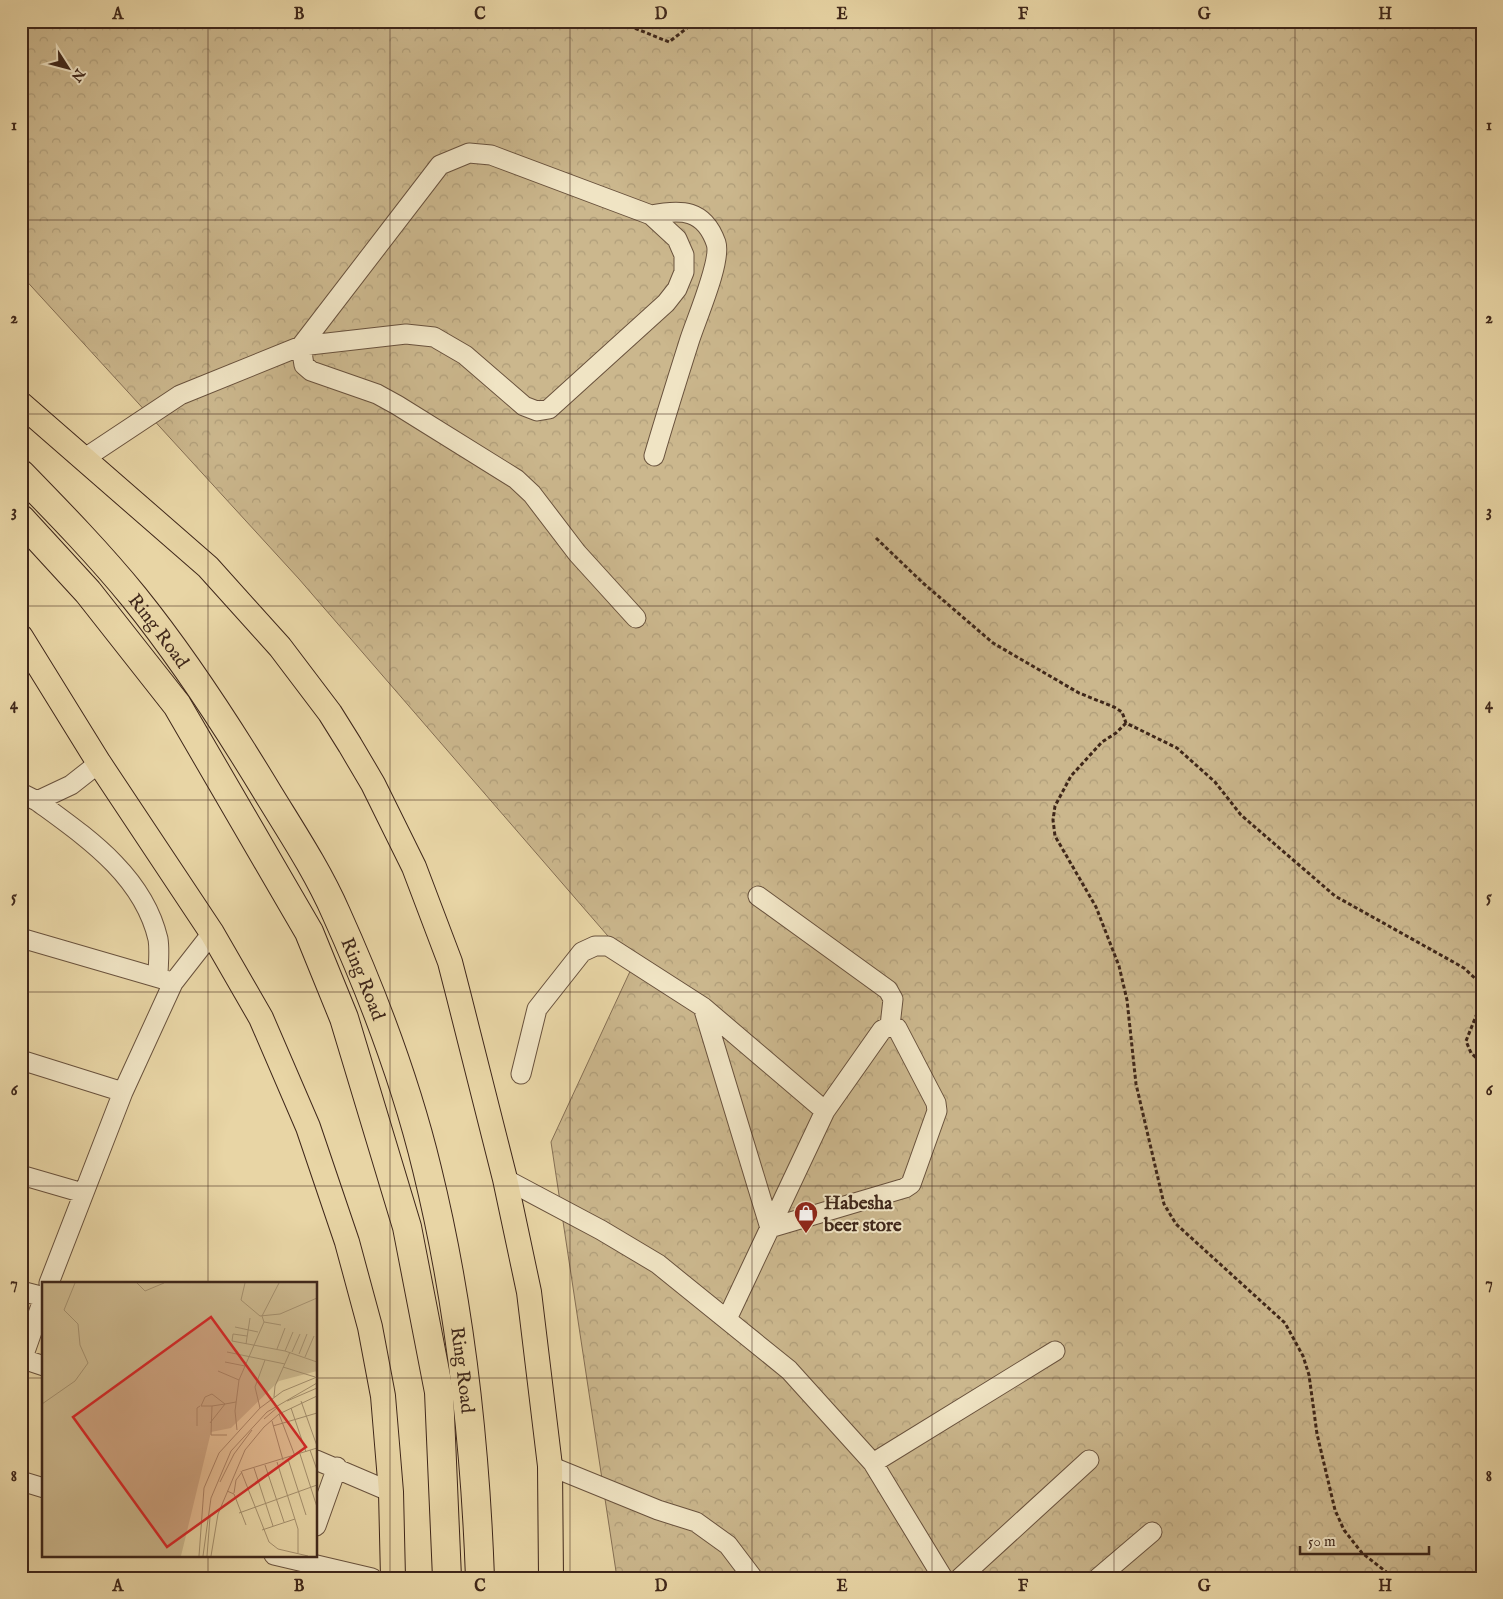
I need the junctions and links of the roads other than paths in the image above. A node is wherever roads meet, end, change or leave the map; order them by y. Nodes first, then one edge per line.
1 (651, 215) junction
2 (301, 346) junction
3 (21, 404) edge
4 (654, 456) dead end
5 (85, 458) junction
6 (21, 474) edge
7 (21, 519) edge
8 (636, 618) dead end
9 (21, 638) edge
10 (99, 762) junction
11 (29, 797) edge
12 (758, 896) dead end
13 (212, 933) junction
14 (21, 938) edge
15 (166, 980) junction
16 (703, 1007) junction
17 (890, 1026) junction
18 (21, 1060) edge
19 (521, 1074) dead end
20 (123, 1092) junction
21 (826, 1111) junction
22 (21, 1175) edge
23 (505, 1178) junction
24 (83, 1193) junction
25 (770, 1228) junction
26 (49, 1282) edge
27 (21, 1291) edge
28 (42, 1296) edge
29 (42, 1303) edge
30 (727, 1319) junction
31 (1055, 1351) dead end
32 (22, 1361) edge
33 (42, 1366) edge
34 (1089, 1460) dead end
35 (318, 1461) edge
36 (873, 1463) junction
37 (550, 1466) junction
38 (337, 1467) junction
39 (21, 1481) edge
40 (42, 1487) edge
41 (390, 1492) junction
42 (318, 1520) edge
43 (1152, 1532) dead end
44 (277, 1556) edge
45 (303, 1566) edge
46 (372, 1578) edge
47 (393, 1578) edge
48 (447, 1578) edge
49 (480, 1578) edge
50 (551, 1578) edge
51 (753, 1578) edge
52 (943, 1578) edge
53 (960, 1578) edge
54 (1098, 1578) edge

1 - 2 street
1 - 2 street
1 - 4 street
2 - 5 street
2 - 8 street
3 - 5 main road
5 - 23 main road
6 - 49 highway, Ring Road
7 - 48 highway, Ring Road
9 - 10 main road
10 - 11 street
10 - 13 main road
11 - 15 street
12 - 17 street
13 - 15 street
13 - 41 main road
14 - 15 street
15 - 20 street
16 - 19 street
16 - 21 street
16 - 25 street
17 - 21 street
17 - 25 street
18 - 20 street
20 - 24 street
21 - 25 street
22 - 24 street
23 - 30 street
23 - 37 main road
24 - 26 street
25 - 30 street
27 - 28 street
29 - 32 street
30 - 36 street
31 - 36 street
32 - 33 street
34 - 53 street
35 - 38 street
36 - 52 street
37 - 50 main road
37 - 51 street
38 - 41 street
38 - 42 street
39 - 40 street
41 - 47 main road
43 - 54 street
44 - 45 street
45 - 46 street

